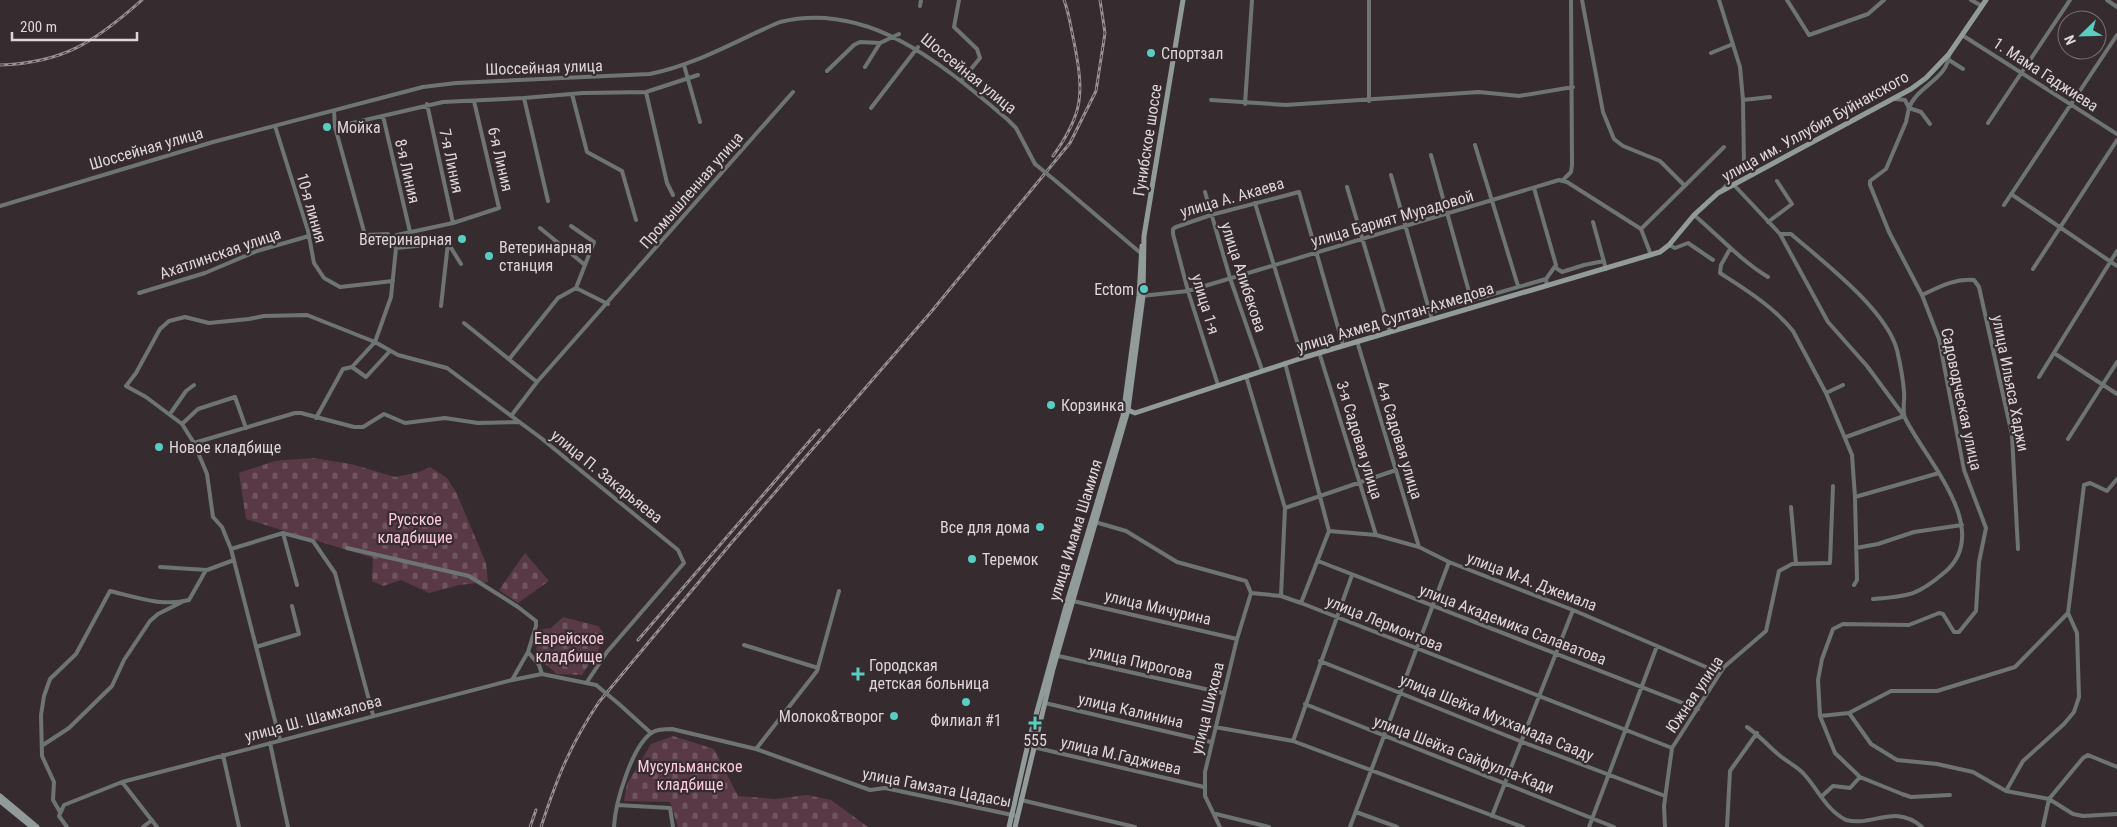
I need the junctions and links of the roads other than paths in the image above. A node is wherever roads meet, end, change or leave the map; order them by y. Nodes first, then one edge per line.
1 (921, 0) edge
2 (960, 0) edge
3 (1183, 0) edge
4 (1252, 0) edge
5 (1368, 0) edge
6 (1571, 0) edge
7 (1582, 0) edge
8 (1719, 0) edge
9 (1787, 0) edge
10 (1884, 0) edge
11 (1971, 0) edge
12 (1986, 0) edge
13 (2070, 0) edge
14 (2107, 0) edge
15 (920, 6) dead end
16 (1982, 6) junction
17 (2117, 7) edge
18 (830, 14) dead end
19 (840, 14) dead end
20 (855, 17) dead end
21 (1962, 34) junction
22 (2117, 35) edge
23 (880, 43) junction
24 (1733, 44) junction
25 (918, 46) junction
26 (1710, 53) dead end
27 (1949, 57) junction
28 (684, 65) junction
29 (865, 67) dead end
30 (1963, 69) dead end
31 (827, 71) dead end
32 (2021, 73) junction
33 (698, 76) dead end
34 (688, 79) junction
35 (962, 80) junction
36 (1573, 87) junction
37 (646, 92) junction
38 (793, 92) dead end
39 (572, 94) junction
40 (1770, 97) dead end
41 (524, 98) junction
42 (1895, 99) junction
43 (1211, 100) dead end
44 (1744, 100) junction
45 (474, 101) junction
46 (1369, 101) junction
47 (427, 104) junction
48 (1245, 104) junction
49 (2071, 105) junction
50 (871, 108) dead end
51 (1909, 108) junction
52 (334, 111) junction
53 (383, 116) junction
54 (700, 122) dead end
55 (1988, 123) dead end
56 (1930, 124) dead end
57 (275, 126) junction
58 (335, 127) junction
59 (2117, 134) edge
60 (2117, 140) edge
61 (1475, 145) dead end
62 (1724, 148) dead end
63 (1431, 155) dead end
64 (1391, 175) dead end
65 (1563, 180) junction
66 (1777, 182) dead end
67 (1733, 184) junction
68 (1684, 185) junction
69 (1347, 187) dead end
70 (1534, 188) junction
71 (1205, 192) dead end
72 (1718, 193) junction
73 (2011, 194) junction
74 (674, 195) dead end
75 (548, 201) dead end
76 (1491, 202) junction
77 (1256, 203) junction
78 (0, 206) edge
79 (2004, 206) dead end
80 (1211, 215) junction
81 (1447, 215) junction
82 (1694, 215) junction
83 (636, 220) dead end
84 (1593, 222) dead end
85 (1768, 222) junction
86 (453, 223) junction
87 (571, 226) dead end
88 (1406, 227) junction
89 (2059, 227) junction
90 (540, 228) dead end
91 (1173, 229) joint
92 (1641, 229) junction
93 (410, 232) junction
94 (1780, 234) junction
95 (309, 236) junction
96 (392, 238) junction
97 (1362, 240) junction
98 (448, 243) junction
99 (1669, 245) junction
100 (396, 248) junction
101 (1730, 249) junction
102 (2117, 251) edge
103 (1317, 253) junction
104 (1143, 255) junction
105 (1651, 255) junction
106 (1713, 260) dead end
107 (1604, 261) junction
108 (2110, 262) junction
109 (462, 264) dead end
110 (585, 265) junction
111 (1274, 265) junction
112 (2117, 266) edge
113 (1556, 268) junction
114 (1606, 269) junction
115 (2033, 269) dead end
116 (1768, 277) dead end
117 (1230, 278) junction
118 (1546, 279) junction
119 (393, 282) junction
120 (1518, 286) junction
121 (1547, 286) junction
122 (576, 288) junction
123 (1188, 291) junction
124 (139, 293) dead end
125 (1922, 295) junction
126 (1141, 296) junction
127 (1471, 299) junction
128 (608, 304) junction
129 (441, 306) dead end
130 (1431, 312) junction
131 (1432, 320) junction
132 (464, 323) dead end
133 (1390, 332) junction
134 (1357, 341) junction
135 (375, 342) junction
136 (1343, 345) junction
137 (390, 351) junction
138 (1319, 352) junction
139 (2054, 353) junction
140 (510, 358) junction
141 (1302, 358) junction
142 (2117, 362) edge
143 (1285, 363) junction
144 (352, 367) junction
145 (1262, 370) junction
146 (1246, 376) junction
147 (2040, 377) dead end
148 (537, 382) junction
149 (2103, 384) junction
150 (194, 385) dead end
151 (1218, 385) junction
152 (1843, 385) dead end
153 (1826, 394) junction
154 (2117, 394) edge
155 (1128, 410) junction
156 (170, 414) junction
157 (511, 416) junction
158 (1904, 416) junction
159 (316, 418) junction
160 (519, 422) junction
161 (182, 424) junction
162 (246, 428) junction
163 (1846, 436) junction
164 (2068, 439) dead end
165 (194, 443) junction
166 (1396, 470) junction
167 (1939, 473) junction
168 (2117, 479) edge
169 (1360, 482) junction
170 (1832, 486) dead end
171 (1319, 496) junction
172 (1855, 497) junction
173 (1790, 507) dead end
174 (1286, 508) junction
175 (1095, 522) junction
176 (1962, 526) junction
177 (1329, 531) junction
178 (283, 533) junction
179 (1376, 535) junction
180 (1419, 547) junction
181 (347, 548) dead end
182 (1856, 548) junction
183 (230, 549) junction
184 (2018, 549) dead end
185 (234, 560) junction
186 (1318, 561) junction
187 (1449, 562) junction
188 (1796, 564) junction
189 (160, 567) dead end
190 (206, 570) junction
191 (1352, 574) junction
192 (297, 585) dead end
193 (1854, 585) dead end
194 (839, 591) dead end
195 (1251, 593) junction
196 (1281, 596) junction
197 (1873, 599) dead end
198 (1073, 601) junction
199 (182, 602) junction
200 (1301, 603) junction
201 (292, 606) dead end
202 (1433, 606) junction
203 (1573, 610) junction
204 (2068, 613) junction
205 (1336, 617) junction
206 (1237, 639) junction
207 (744, 645) dead end
208 (1657, 646) junction
209 (256, 647) junction
210 (1417, 649) junction
211 (528, 652) junction
212 (1554, 653) junction
213 (1055, 655) junction
214 (1320, 661) junction
215 (818, 668) junction
216 (1720, 672) junction
217 (542, 674) junction
218 (512, 680) junction
219 (587, 682) junction
220 (1641, 687) junction
221 (1223, 693) junction
222 (1402, 693) junction
223 (1538, 696) junction
224 (1045, 703) junction
225 (1305, 704) junction
226 (1698, 709) junction
227 (1849, 713) junction
228 (373, 715) junction
229 (1820, 716) junction
230 (1215, 727) junction
231 (1747, 727) dead end
232 (1627, 731) junction
233 (651, 733) junction
234 (1757, 733) junction
235 (1384, 737) junction
236 (280, 740) junction
237 (1294, 741) junction
238 (1520, 741) junction
239 (1211, 742) junction
240 (270, 743) junction
241 (42, 745) junction
242 (1033, 747) junction
243 (756, 748) junction
244 (1672, 748) junction
245 (224, 755) junction
246 (2117, 767) edge
247 (1372, 771) junction
248 (1609, 775) junction
249 (1860, 777) junction
250 (122, 782) junction
251 (1504, 783) junction
252 (1204, 787) junction
253 (2006, 791) junction
254 (1950, 795) dead end
255 (0, 796) edge
256 (1665, 796) junction
257 (1822, 796) junction
258 (2049, 798) junction
259 (1021, 800) junction
260 (0, 801) edge
261 (617, 806) junction
262 (60, 812) junction
263 (1356, 812) junction
264 (1216, 814) junction
265 (2117, 814) edge
266 (1014, 815) junction
267 (1492, 816) junction
268 (1593, 817) junction
269 (152, 820) junction
270 (32, 827) edge
271 (37, 827) edge
272 (67, 827) edge
273 (143, 827) edge
274 (157, 827) edge
275 (239, 827) edge
276 (288, 827) edge
277 (614, 827) edge
278 (673, 827) edge
279 (1009, 827) edge
280 (1015, 827) edge
281 (1135, 827) edge
282 (1220, 827) edge
283 (1269, 827) edge
284 (1350, 827) edge
285 (1398, 827) edge
286 (1523, 827) edge
287 (1589, 827) edge
288 (1614, 827) edge
289 (1665, 827) edge
290 (1727, 827) edge
291 (1922, 827) edge
292 (2043, 827) edge

1 - 15 street
2 - 35 street
3 - 104 main road, Гунибское шоссе
4 - 48 street
5 - 46 street
6 - 36 street
7 - 68 street
8 - 24 street
9 - 10 street
11 - 16 street
12 - 16 main road, улица им. Уллубия Буйнакского
13 - 32 street
14 - 17 street
16 - 21 main road, улица им. Уллубия Буйнакского
18 - 28 street, Шоссейная улица
19 - 20 street
21 - 27 main road, улица им. Уллубия Буйнакского
21 - 32 street, 1. Мама Гаджиева
22 - 49 street
23 - 25 street, Шоссейная улица
23 - 29 street
23 - 31 street
24 - 26 street
24 - 44 street
25 - 35 street, Шоссейная улица
25 - 50 street
27 - 30 street
27 - 42 main road, улица им. Уллубия Буйнакского
27 - 51 street, Садоводческая улица
28 - 34 street
28 - 52 street, Шоссейная улица
32 - 49 street, 1. Мама Гаджиева
32 - 55 street
33 - 34 street
34 - 37 street
34 - 54 street
35 - 104 street, Шоссейная улица, bridge
36 - 46 street
36 - 65 street
37 - 39 street
37 - 74 street
38 - 128 street, Промышленная улица
39 - 41 street
39 - 83 street
40 - 44 street
41 - 45 street
41 - 75 street
42 - 51 street
42 - 67 main road, улица им. Уллубия Буйнакского
43 - 48 street
44 - 72 street
45 - 47 street
45 - 86 street, 6-я Линия
46 - 48 street
47 - 53 street
47 - 86 street, 7-я Линия
49 - 59 street, 1. Мама Гаджиева
49 - 73 street
51 - 56 street
51 - 125 street, Садоводческая улица
52 - 57 street, Шоссейная улица
52 - 58 street
53 - 58 street
53 - 93 street, 8-я Линия
57 - 78 street, Шоссейная улица
57 - 95 street, 10-я линия
58 - 96 street
60 - 89 street
61 - 76 street
62 - 68 street
63 - 81 street
64 - 88 street
65 - 70 street, улица Барият Мурадовой
65 - 92 street
66 - 85 street
67 - 72 main road, улица им. Уллубия Буйнакского
67 - 85 street
68 - 92 street
69 - 97 street
70 - 76 street, улица Барият Мурадовой
70 - 113 street
71 - 80 street, улица Алибекова
72 - 82 main road, улица им. Уллубия Буйнакского
73 - 79 street
73 - 89 street
76 - 81 street, улица Барият Мурадовой
76 - 120 street
77 - 80 street, улица А. Акаева
77 - 103 street, улица А. Акаева
77 - 111 street
80 - 91 street, улица А. Акаева
80 - 117 street, улица Алибекова
81 - 88 street, улица Барият Мурадовой
81 - 127 street
82 - 99 main road, улица им. Уллубия Буйнакского
82 - 101 street
84 - 107 street
85 - 94 street
86 - 93 street
87 - 110 street
88 - 97 street, улица Барият Мурадовой
88 - 130 street
89 - 108 street
89 - 115 street
90 - 110 street
91 - 123 street, улица 1-я
92 - 105 street
93 - 96 street
94 - 158 street
94 - 158 street
95 - 119 street, 10-я линия
95 - 124 street, Ахатлинская улица
96 - 100 street
97 - 103 street, улица Барият Мурадовой
97 - 133 street
98 - 100 street
98 - 109 street
98 - 129 street
99 - 105 main road, улица Ахмед Султан-Ахмедова
99 - 106 street
100 - 119 street
101 - 116 street
101 - 153 street
102 - 108 street
103 - 111 street, улица Барият Мурадовой
103 - 136 street
104 - 126 main road, улица Имама Шамиля
105 - 114 main road, улица Ахмед Султан-Ахмедова
107 - 113 street
107 - 114 street
108 - 112 street
108 - 139 street
110 - 122 street
111 - 117 street, улица Барият Мурадовой
111 - 141 street
113 - 118 street
114 - 121 main road, улица Ахмед Султан-Ахмедова
117 - 123 street, улица Барият Мурадовой
117 - 145 street, улица Алибекова
118 - 120 street
118 - 121 street
119 - 135 street
120 - 127 street
121 - 131 main road, улица Ахмед Султан-Ахмедова
122 - 128 street
122 - 140 street
123 - 126 street, улица Барият Мурадовой
123 - 151 street, улица 1-я
125 - 184 street, улица Ильяса Хаджи
125 - 229 street, Садоводческая улица
126 - 155 main road, улица Имама Шамиля
126 - 213 main road, улица Имама Шамиля
127 - 130 street
128 - 148 street, Промышленная улица
130 - 131 street
131 - 133 main road, улица Ахмед Султан-Ахмедова
132 - 140 street
133 - 134 main road, улица Ахмед Султан-Ахмедова
134 - 136 main road, улица Ахмед Султан-Ахмедова
134 - 166 street, 4-я Садовая улица
135 - 137 street, улица П. Закарьяева
135 - 144 street
135 - 156 street, улица П. Закарьяева
136 - 138 main road, улица Ахмед Султан-Ахмедова
137 - 144 street
137 - 157 street, улица П. Закарьяева
138 - 141 main road, улица Ахмед Султан-Ахмедова
138 - 169 street, 3-я Садовая улица
139 - 147 street
139 - 149 street
140 - 148 street
141 - 143 main road, улица Ахмед Султан-Ахмедова
142 - 149 street
143 - 145 main road, улица Ахмед Султан-Ахмедова
143 - 171 street
144 - 159 street
145 - 146 main road, улица Ахмед Султан-Ахмедова
146 - 151 main road, улица Ахмед Султан-Ахмедова
146 - 174 street
148 - 157 street, Промышленная улица
149 - 154 street
149 - 164 street
150 - 156 street
151 - 155 main road, улица Ахмед Султан-Ахмедова
152 - 153 street
153 - 163 street
155 - 175 main road, улица Имама Шамиля
156 - 161 street
157 - 160 street, улица П. Закарьяева
158 - 163 street
158 - 167 street
159 - 160 street
159 - 162 street
160 - 219 street, улица П. Закарьяева
161 - 162 street
161 - 165 street
162 - 165 street
163 - 172 street
165 - 183 street
166 - 169 street
166 - 180 street, 4-я Садовая улица
167 - 172 street
167 - 176 street
168 - 204 street
169 - 171 street
169 - 179 street, 3-я Садовая улица
170 - 188 street
171 - 174 street
171 - 177 street
172 - 182 street
173 - 188 street
174 - 196 street
175 - 195 street
175 - 198 main road, улица Имама Шамиля
176 - 182 street
176 - 197 street
177 - 179 street, улица М-А. Джемала
177 - 186 street
178 - 183 street
178 - 192 street
178 - 228 street
179 - 180 street, улица М-А. Джемала
180 - 187 street, улица М-А. Джемала
181 - 211 street
182 - 193 street
183 - 185 street
185 - 190 street
185 - 209 street
186 - 191 street, улица Академика Салаватова
186 - 200 street
187 - 202 street
187 - 203 street, улица М-А. Джемала
188 - 216 street, Южная улица
189 - 190 street
190 - 199 street
191 - 202 street, улица Академика Салаватова
191 - 205 street
194 - 215 street
195 - 196 street, улица Лермонтова
195 - 206 street, улица Шихова
196 - 200 street, улица Лермонтова
198 - 206 street, улица Мичурина
198 - 213 main road, улица Имама Шамиля
199 - 241 street
199 - 241 street
200 - 205 street, улица Лермонтова
201 - 209 street
202 - 210 street
202 - 212 street, улица Академика Салаватова
203 - 208 street, улица М-А. Джемала
203 - 212 street
204 - 227 street
204 - 253 street
205 - 210 street, улица Лермонтова
205 - 214 street
206 - 221 street, улица Шихова
207 - 215 street
208 - 216 street, улица М-А. Джемала
208 - 220 street
209 - 236 street
210 - 222 street
210 - 223 street, улица Лермонтова
211 - 217 street
211 - 218 street
212 - 220 street, улица Академика Салаватова
212 - 223 street
213 - 221 street, улица Пирогова
213 - 224 main road, улица Имама Шамиля
213 - 266 main road, улица Имама Шамиля
214 - 222 street, улица Шейха Муххамада Сааду
214 - 225 street
215 - 243 street
216 - 226 street, Южная улица
217 - 218 street, улица Ш. Шамхалова
217 - 219 street, улица Ш. Шамхалова
218 - 228 street, улица Ш. Шамхалова
219 - 233 street, улица Ш. Шамхалова, bridge
220 - 226 street, улица Академика Салаватова
220 - 232 street
221 - 230 street, улица Шихова
222 - 235 street
222 - 238 street, улица Шейха Муххамада Сааду
223 - 232 street, улица Лермонтова
223 - 238 street
224 - 239 street, улица Калинина
224 - 242 main road, улица Имама Шамиля
225 - 235 street, улица Шейха Сайфулла-Кади
225 - 237 street
226 - 244 street, Южная улица
227 - 229 street
227 - 253 street
228 - 236 street, улица Ш. Шамхалова
229 - 249 street, Садоводческая улица
230 - 237 street
230 - 239 street, улица Шихова
231 - 234 street
232 - 244 street, улица Лермонтова
232 - 248 street
233 - 243 street, улица Гамзата Цадасы
233 - 261 street
234 - 257 street
234 - 290 street
235 - 247 street
235 - 251 street, улица Шейха Сайфулла-Кади
236 - 240 street, улица Ш. Шамхалова
237 - 247 street
238 - 248 street, улица Шейха Муххамада Сааду
238 - 251 street
239 - 252 street, улица Шихова
240 - 245 street, улица Ш. Шамхалова
240 - 276 street
241 - 262 street
242 - 252 street, улица М.Гаджиева
242 - 259 main road, улица Имама Шамиля
243 - 266 street, улица Гамзата Цадасы
244 - 256 street, Южная улица
245 - 250 street, улица Ш. Шамхалова
245 - 275 street
246 - 258 street
247 - 263 street
247 - 267 street
248 - 256 street, улица Шейха Муххамада Сааду
248 - 268 street
249 - 254 street, Садоводческая улица
249 - 257 street
250 - 262 street, улица Ш. Шамхалова
250 - 269 street
251 - 267 street
251 - 268 street, улица Шейха Сайфулла-Кади
252 - 264 street
253 - 258 street
255 - 271 main road
256 - 289 street, Южная улица
257 - 291 street
258 - 265 street
258 - 292 street
259 - 266 main road, улица Имама Шамиля
259 - 281 street
260 - 270 main road
261 - 277 street
261 - 278 street
262 - 272 street
263 - 284 street
263 - 285 street
264 - 282 street
264 - 283 street
266 - 279 main road, улица Имама Шамиля
266 - 280 main road, улица Имама Шамиля
267 - 286 street
268 - 287 street
268 - 288 street, улица Шейха Сайфулла-Кади
269 - 273 street
269 - 274 street

